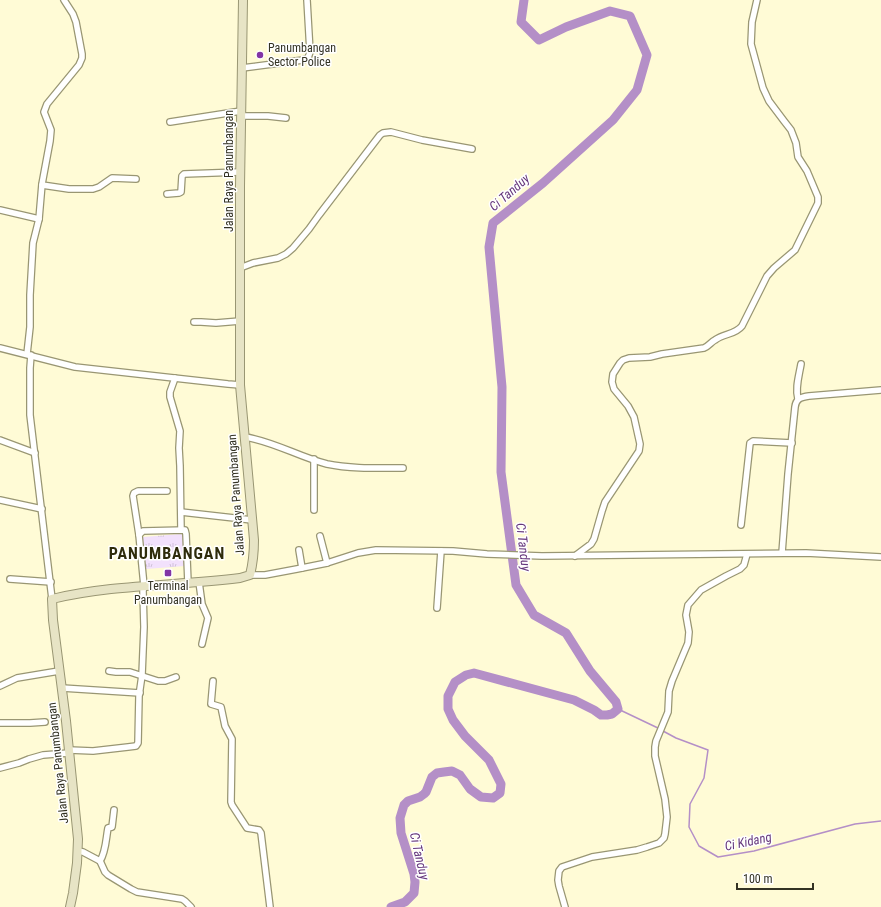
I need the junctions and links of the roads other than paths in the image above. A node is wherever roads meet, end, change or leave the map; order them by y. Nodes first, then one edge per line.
1 (64, 0) edge
2 (243, 0) edge
3 (306, 0) edge
4 (757, 0) edge
5 (242, 68) junction
6 (241, 113) junction
7 (286, 118) dead end
8 (170, 122) dead end
9 (472, 149) dead end
10 (240, 172) junction
11 (136, 179) dead end
12 (42, 185) junction
13 (167, 194) dead end
14 (0, 210) edge
15 (40, 219) junction
16 (240, 268) junction
17 (240, 321) junction
18 (194, 322) dead end
19 (0, 348) edge
20 (29, 355) junction
21 (801, 364) dead end
22 (176, 378) junction
23 (240, 385) junction
24 (881, 390) edge
25 (798, 399) junction
26 (245, 437) junction
27 (0, 440) edge
28 (792, 443) junction
29 (35, 453) junction
30 (314, 459) junction
31 (404, 468) dead end
32 (167, 490) dead end
33 (0, 500) edge
34 (42, 509) junction
35 (314, 510) dead end
36 (181, 512) junction
37 (252, 520) junction
38 (741, 525) dead end
39 (181, 530) junction
40 (139, 535) junction
41 (320, 536) dead end
42 (299, 550) dead end
43 (441, 551) junction
44 (782, 553) junction
45 (747, 554) junction
46 (575, 556) junction
47 (881, 557) edge
48 (327, 563) junction
49 (302, 568) junction
50 (250, 575) junction
51 (10, 579) dead end
52 (50, 582) junction
53 (199, 582) junction
54 (188, 583) junction
55 (144, 586) junction
56 (52, 599) junction
57 (437, 608) dead end
58 (202, 644) dead end
59 (59, 671) junction
60 (109, 671) dead end
61 (142, 676) junction
62 (176, 677) dead end
63 (213, 681) dead end
64 (0, 686) edge
65 (62, 688) junction
66 (140, 693) junction
67 (46, 722) dead end
68 (0, 723) edge
69 (69, 751) junction
70 (0, 768) edge
71 (114, 810) dead end
72 (78, 851) junction
73 (100, 861) junction
74 (70, 907) edge
75 (191, 907) edge
76 (270, 907) edge
77 (566, 907) edge

1 - 12 street
2 - 5 main road, Jalan Raya Panumbangan
3 - 5 street
4 - 46 street
5 - 6 main road, Jalan Raya Panumbangan
6 - 7 street
6 - 8 street
6 - 10 main road, Jalan Raya Panumbangan
9 - 16 street
10 - 13 street
10 - 16 main road, Jalan Raya Panumbangan
11 - 12 street
12 - 15 street
14 - 15 street
15 - 20 street
16 - 17 main road, Jalan Raya Panumbangan
17 - 18 street
17 - 23 main road, Jalan Raya Panumbangan
19 - 20 street
20 - 22 street
20 - 29 street
21 - 25 street
22 - 23 street
22 - 36 street
23 - 26 main road, Jalan Raya Panumbangan
24 - 25 street
25 - 28 street
26 - 30 street
26 - 37 main road, Jalan Raya Panumbangan
27 - 29 street
28 - 38 street
28 - 44 street
29 - 34 street
30 - 31 street
30 - 35 street
32 - 40 street
33 - 34 street
34 - 52 street
36 - 37 street
36 - 39 street
37 - 50 main road, Jalan Raya Panumbangan
39 - 40 street
39 - 54 street
40 - 55 street
41 - 48 street
42 - 49 street
43 - 46 street
43 - 48 street
43 - 57 street
44 - 45 street
44 - 47 street
45 - 46 street
45 - 77 street
48 - 49 street
49 - 50 street
50 - 53 main road
51 - 52 street
52 - 56 street
53 - 54 main road
53 - 58 street
54 - 55 main road
55 - 56 main road
55 - 61 street
56 - 59 main road, Jalan Raya Panumbangan
59 - 64 street
59 - 65 main road, Jalan Raya Panumbangan
60 - 61 street
61 - 62 street
61 - 66 street
63 - 76 street
65 - 66 street
65 - 69 main road, Jalan Raya Panumbangan
66 - 69 street
67 - 68 street
69 - 70 street
69 - 72 main road, Jalan Raya Panumbangan
71 - 73 street
72 - 73 street
72 - 74 main road, Jalan Raya Panumbangan
73 - 75 street

